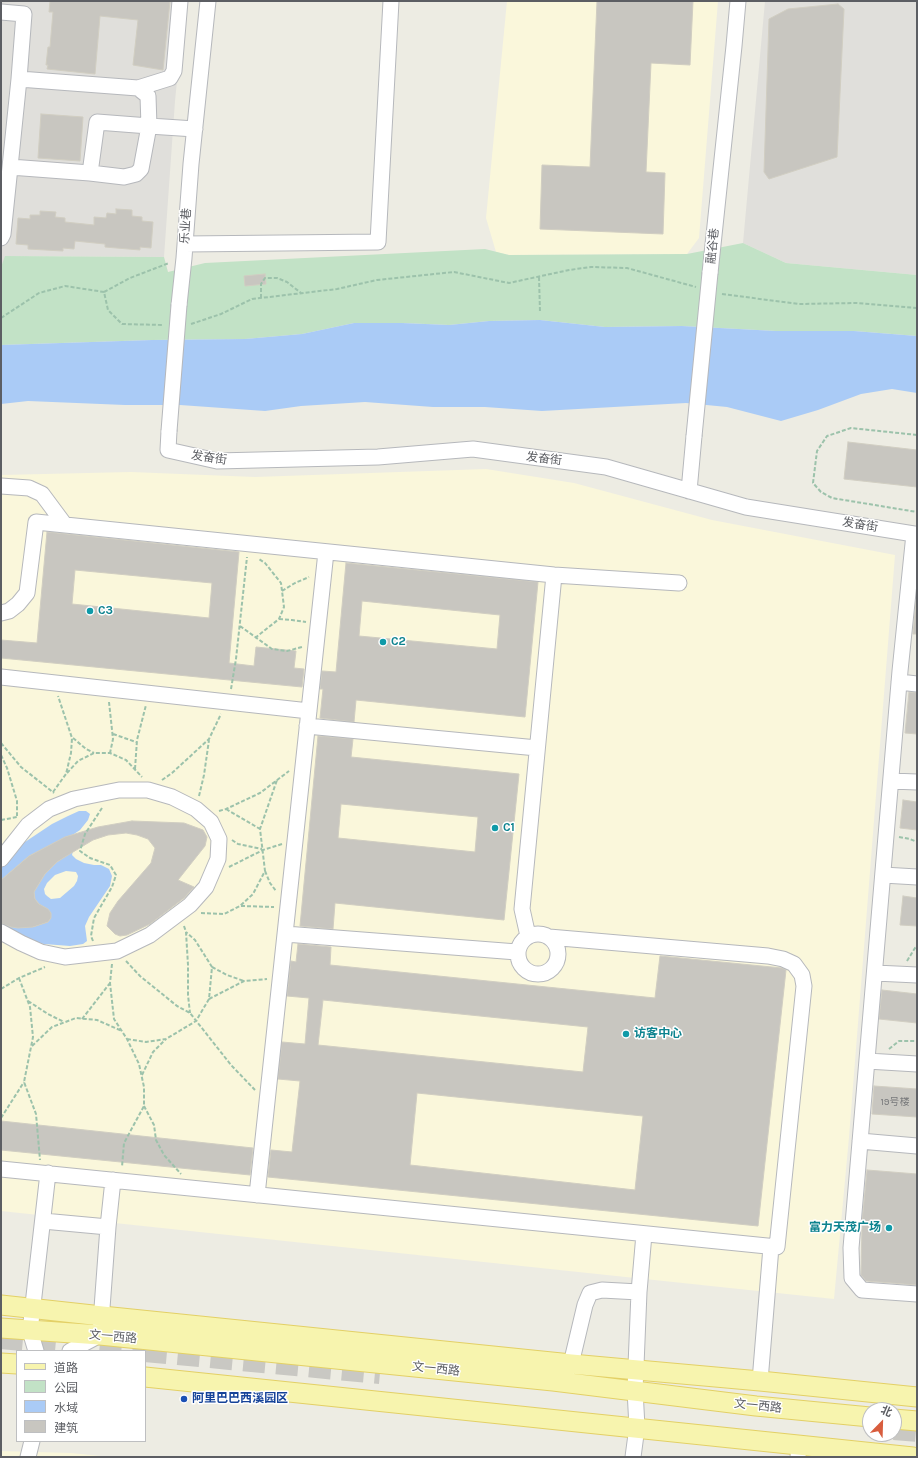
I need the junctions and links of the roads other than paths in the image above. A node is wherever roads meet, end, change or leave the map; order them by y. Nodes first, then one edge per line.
1 (180, 1) edge
2 (208, 1) edge
3 (391, 1) edge
4 (738, 1) edge
5 (24, 7) edge
6 (1, 12) edge
7 (19, 79) junction
8 (138, 88) junction
9 (8, 126) edge
10 (149, 126) junction
11 (195, 129) junction
12 (10, 167) junction
13 (90, 173) junction
14 (1, 238) edge
15 (184, 251) junction
16 (168, 450) joint
17 (1, 486) edge
18 (689, 491) junction
19 (65, 525) junction
20 (916, 534) edge
21 (326, 552) junction
22 (554, 575) junction
23 (679, 583) dead end
24 (913, 589) edge
25 (1, 613) edge
26 (1, 677) edge
27 (899, 682) junction
28 (917, 684) edge
29 (308, 711) junction
30 (307, 726) junction
31 (537, 748) junction
32 (891, 781) junction
33 (917, 782) edge
34 (1, 859) edge
35 (883, 875) junction
36 (917, 877) edge
37 (1, 932) edge
38 (285, 934) junction
39 (528, 936) junction
40 (548, 937) junction
41 (517, 952) junction
42 (875, 973) junction
43 (917, 975) edge
44 (871, 1061) junction
45 (917, 1064) edge
46 (860, 1141) junction
47 (917, 1146) edge
48 (1, 1169) edge
49 (45, 1173) junction
50 (117, 1180) junction
51 (257, 1195) junction
52 (42, 1221) junction
53 (108, 1227) junction
54 (644, 1234) junction
55 (771, 1247) junction
56 (639, 1292) junction
57 (917, 1294) edge
58 (1, 1305) edge
59 (33, 1308) junction
60 (102, 1316) junction
61 (1, 1328) edge
62 (30, 1331) junction
63 (100, 1335) junction
64 (36, 1350) edge
65 (72, 1350) edge
66 (1, 1363) edge
67 (16, 1364) edge
68 (571, 1364) junction
69 (636, 1370) junction
70 (146, 1377) edge
71 (553, 1381) junction
72 (760, 1381) junction
73 (635, 1390) junction
74 (917, 1397) edge
75 (862, 1415) edge
76 (902, 1420) edge
77 (917, 1421) edge
78 (637, 1428) junction
79 (32, 1442) edge
80 (798, 1451) edge
81 (28, 1457) edge
82 (633, 1457) edge
83 (913, 1457) edge

1 - 8 street
2 - 11 street, 乐业巷
3 - 15 street
4 - 18 street, 融谷巷, bridge
5 - 6 street
5 - 7 street
7 - 8 street
7 - 9 street
8 - 10 street
9 - 12 street
10 - 11 street
10 - 13 street
10 - 13 street
11 - 15 street, 乐业巷
12 - 13 street
12 - 14 street
15 - 16 street, 乐业巷, bridge
16 - 18 street, 发奋街
17 - 19 street
18 - 20 street, 发奋街
19 - 21 street
19 - 25 street
20 - 24 street
21 - 22 street
21 - 29 street
22 - 23 street
22 - 31 street
24 - 27 street
26 - 29 street
27 - 28 street
27 - 32 street
29 - 30 street
30 - 31 street
30 - 38 street
31 - 39 street
32 - 33 street
32 - 35 street
34 - 37 street
35 - 36 street
35 - 42 street
38 - 41 street
38 - 51 street
39 - 40 street
39 - 41 street
40 - 41 street
40 - 55 street
42 - 43 street
42 - 44 street
44 - 45 street
44 - 46 street
46 - 47 street
46 - 57 street
48 - 49 street
49 - 50 street
49 - 52 street
50 - 51 street
50 - 53 street
51 - 54 street
52 - 53 street
52 - 59 street
53 - 60 street
54 - 55 street
54 - 56 street
55 - 72 street
56 - 68 street
56 - 69 street
58 - 59 main road
59 - 60 main road
59 - 62 street
60 - 63 street
60 - 68 main road
61 - 62 main road, 文一西路
62 - 63 main road, 文一西路
62 - 64 street
63 - 65 street
63 - 71 main road, 文一西路
66 - 67 main road
68 - 69 main road
68 - 71 street
68 - 73 main road
69 - 72 main road
69 - 73 street
70 - 78 main road
71 - 73 main road, 文一西路
72 - 74 main road
73 - 75 main road, 文一西路
73 - 78 street
76 - 77 main road
78 - 80 main road
78 - 82 street
79 - 81 street
80 - 83 main road

